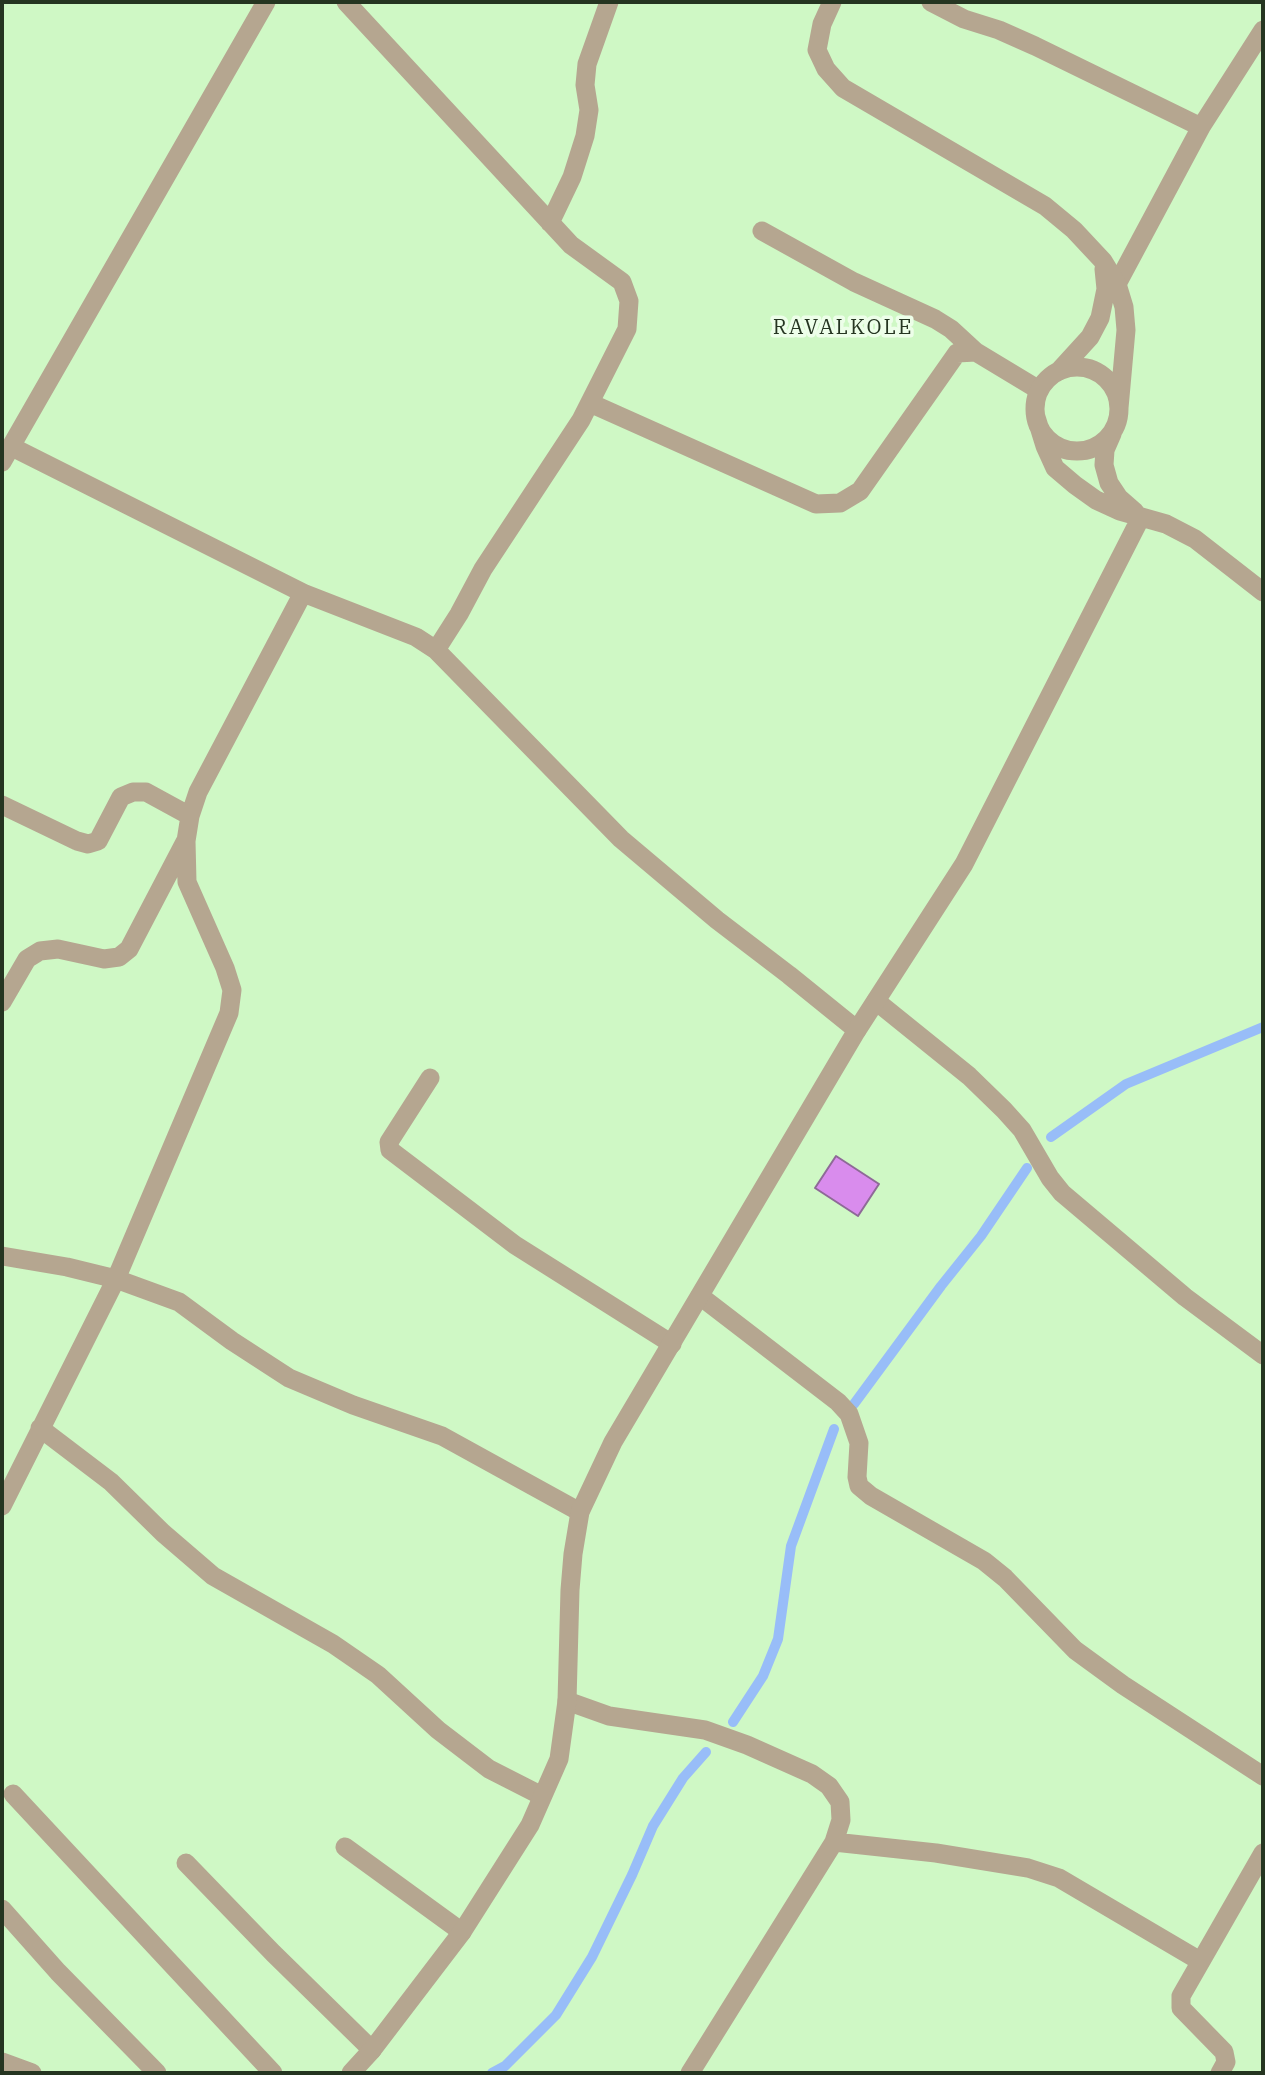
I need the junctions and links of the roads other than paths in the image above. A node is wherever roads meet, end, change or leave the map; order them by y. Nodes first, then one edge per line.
1 (266, 2) edge
2 (346, 2) edge
3 (609, 2) edge
4 (832, 2) edge
5 (931, 2) edge
6 (1263, 30) edge
7 (1201, 127) junction
8 (550, 223) junction
9 (762, 231) dead end
10 (1103, 261) junction
11 (1117, 284) junction
12 (976, 352) junction
13 (1059, 371) junction
14 (1039, 390) junction
15 (590, 403) junction
16 (1119, 408) junction
17 (1036, 417) junction
18 (1112, 434) junction
19 (7, 455) edge
20 (1141, 517) junction
21 (1263, 592) edge
22 (303, 593) junction
23 (436, 650) junction
24 (2, 805) edge
25 (190, 816) junction
26 (186, 841) junction
27 (876, 1001) junction
28 (2, 1002) edge
29 (857, 1030) junction
30 (430, 1078) dead end
31 (2, 1256) edge
32 (116, 1279) junction
33 (700, 1296) junction
34 (672, 1344) junction
35 (1263, 1355) edge
36 (40, 1428) junction
37 (2, 1506) edge
38 (580, 1512) junction
39 (567, 1701) junction
40 (1263, 1776) edge
41 (13, 1794) dead end
42 (542, 1796) junction
43 (834, 1842) junction
44 (345, 1847) dead end
45 (1263, 1853) edge
46 (186, 1863) dead end
47 (2, 1909) edge
48 (461, 1933) junction
49 (1200, 1961) junction
50 (372, 2050) junction
51 (2, 2062) edge
52 (32, 2073) edge
53 (158, 2073) edge
54 (273, 2073) edge
55 (351, 2073) edge
56 (690, 2073) edge
57 (1220, 2073) edge

1 - 19 street
2 - 8 street
3 - 8 street
4 - 10 street
5 - 7 street
6 - 7 street
7 - 11 street
8 - 15 street
9 - 12 street
10 - 11 street
10 - 13 street
11 - 16 street
12 - 14 street
12 - 15 street
13 - 14 street
13 - 16 street
14 - 17 street
15 - 23 street
16 - 18 street
17 - 18 street
17 - 20 street
18 - 20 street
19 - 22 street
20 - 21 street
20 - 27 street
22 - 23 street
22 - 25 street
23 - 29 street
24 - 25 street
25 - 26 street
26 - 28 street
26 - 32 street
27 - 29 street
27 - 35 street
29 - 33 street
30 - 34 street
31 - 32 street
32 - 36 street
32 - 38 street
33 - 34 street
33 - 40 street
34 - 38 street
36 - 37 street
36 - 42 street
38 - 39 street
39 - 42 street
39 - 43 street
41 - 54 street
42 - 48 street
43 - 49 street
43 - 56 street
44 - 48 street
45 - 49 street
46 - 50 street
47 - 53 street
48 - 50 street
49 - 57 street
50 - 55 street
51 - 52 street

